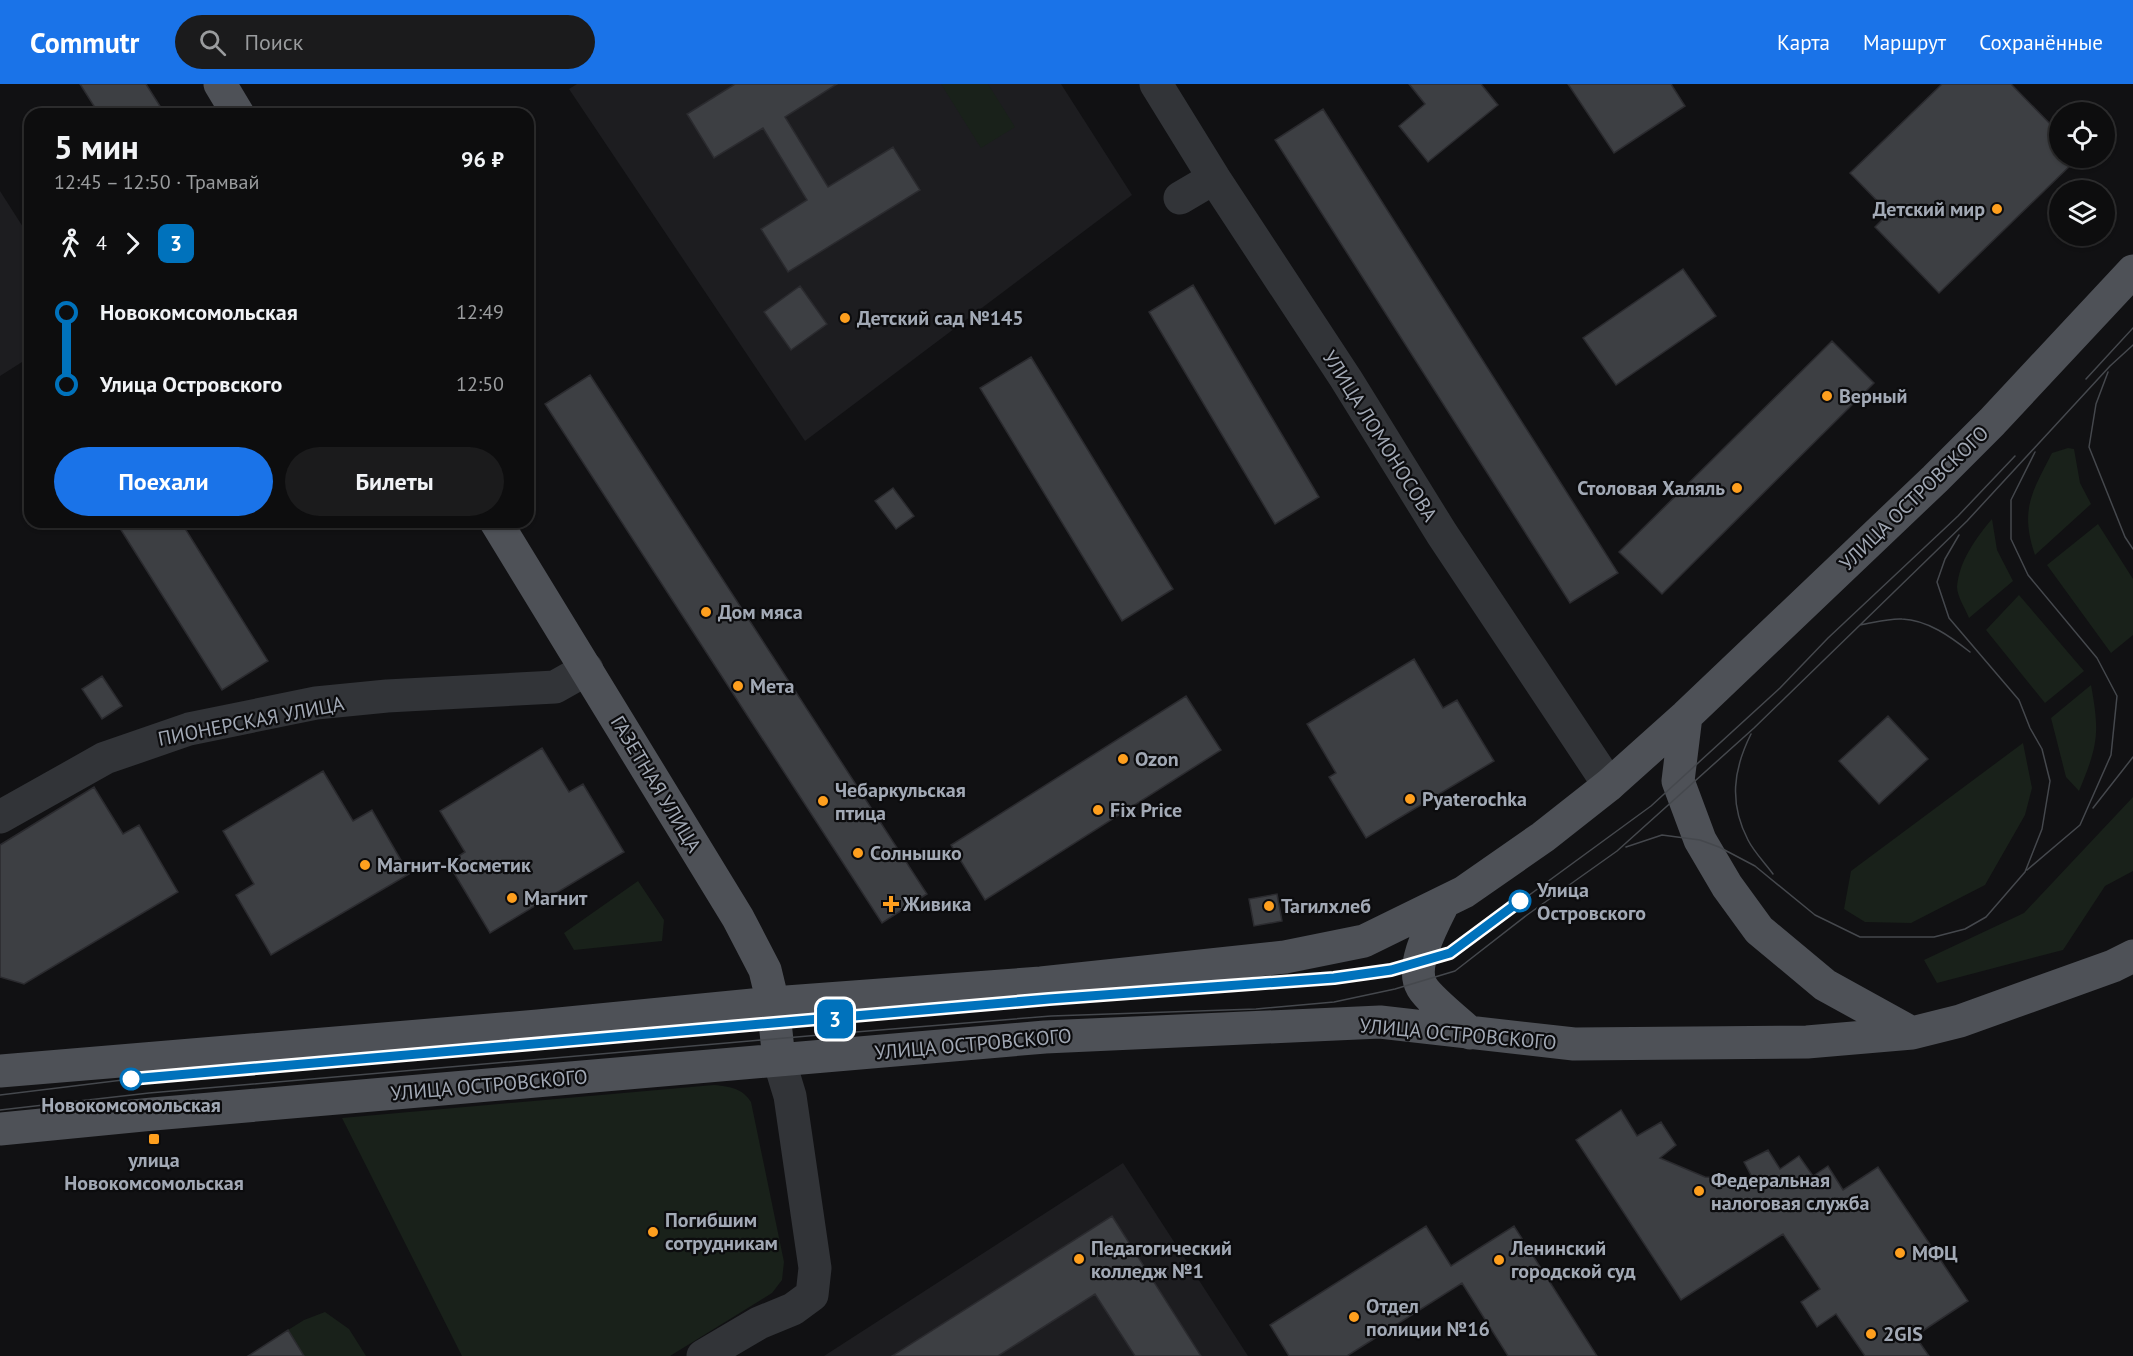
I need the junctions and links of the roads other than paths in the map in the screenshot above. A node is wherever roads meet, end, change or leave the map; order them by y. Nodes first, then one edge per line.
1 (219, 84) edge
2 (1156, 84) edge
3 (234, 108) edge
4 (1214, 178) junction
5 (1180, 198) dead end
6 (2133, 271) edge
7 (500, 528) edge
8 (587, 669) junction
9 (1686, 716) junction
10 (1609, 785) junction
11 (0, 817) edge
12 (1444, 902) junction
13 (2133, 956) edge
14 (773, 1003) junction
15 (1470, 1033) junction
16 (1912, 1033) junction
17 (779, 1060) junction
18 (0, 1071) edge
19 (0, 1129) edge
20 (703, 1356) edge

1 - 3 main road
2 - 4 street, УЛИЦА ЛОМОНОСОВА
4 - 5 street
4 - 10 street, УЛИЦА ЛОМОНОСОВА
6 - 9 main road, УЛИЦА ОСТРОВСКОГО
7 - 8 main road, ГАЗЕТНАЯ УЛИЦА
8 - 11 street, ПИОНЕРСКАЯ УЛИЦА
8 - 14 main road, ГАЗЕТНАЯ УЛИЦА
9 - 10 main road, УЛИЦА ОСТРОВСКОГО
9 - 16 main road
10 - 12 main road, УЛИЦА ОСТРОВСКОГО
12 - 14 main road, УЛИЦА ОСТРОВСКОГО
12 - 15 main road
13 - 16 main road, УЛИЦА ОСТРОВСКОГО
14 - 17 main road, ГАЗЕТНАЯ УЛИЦА
14 - 18 main road, УЛИЦА ОСТРОВСКОГО
15 - 16 main road, УЛИЦА ОСТРОВСКОГО
15 - 17 main road, УЛИЦА ОСТРОВСКОГО
17 - 19 main road, УЛИЦА ОСТРОВСКОГО
17 - 20 street

